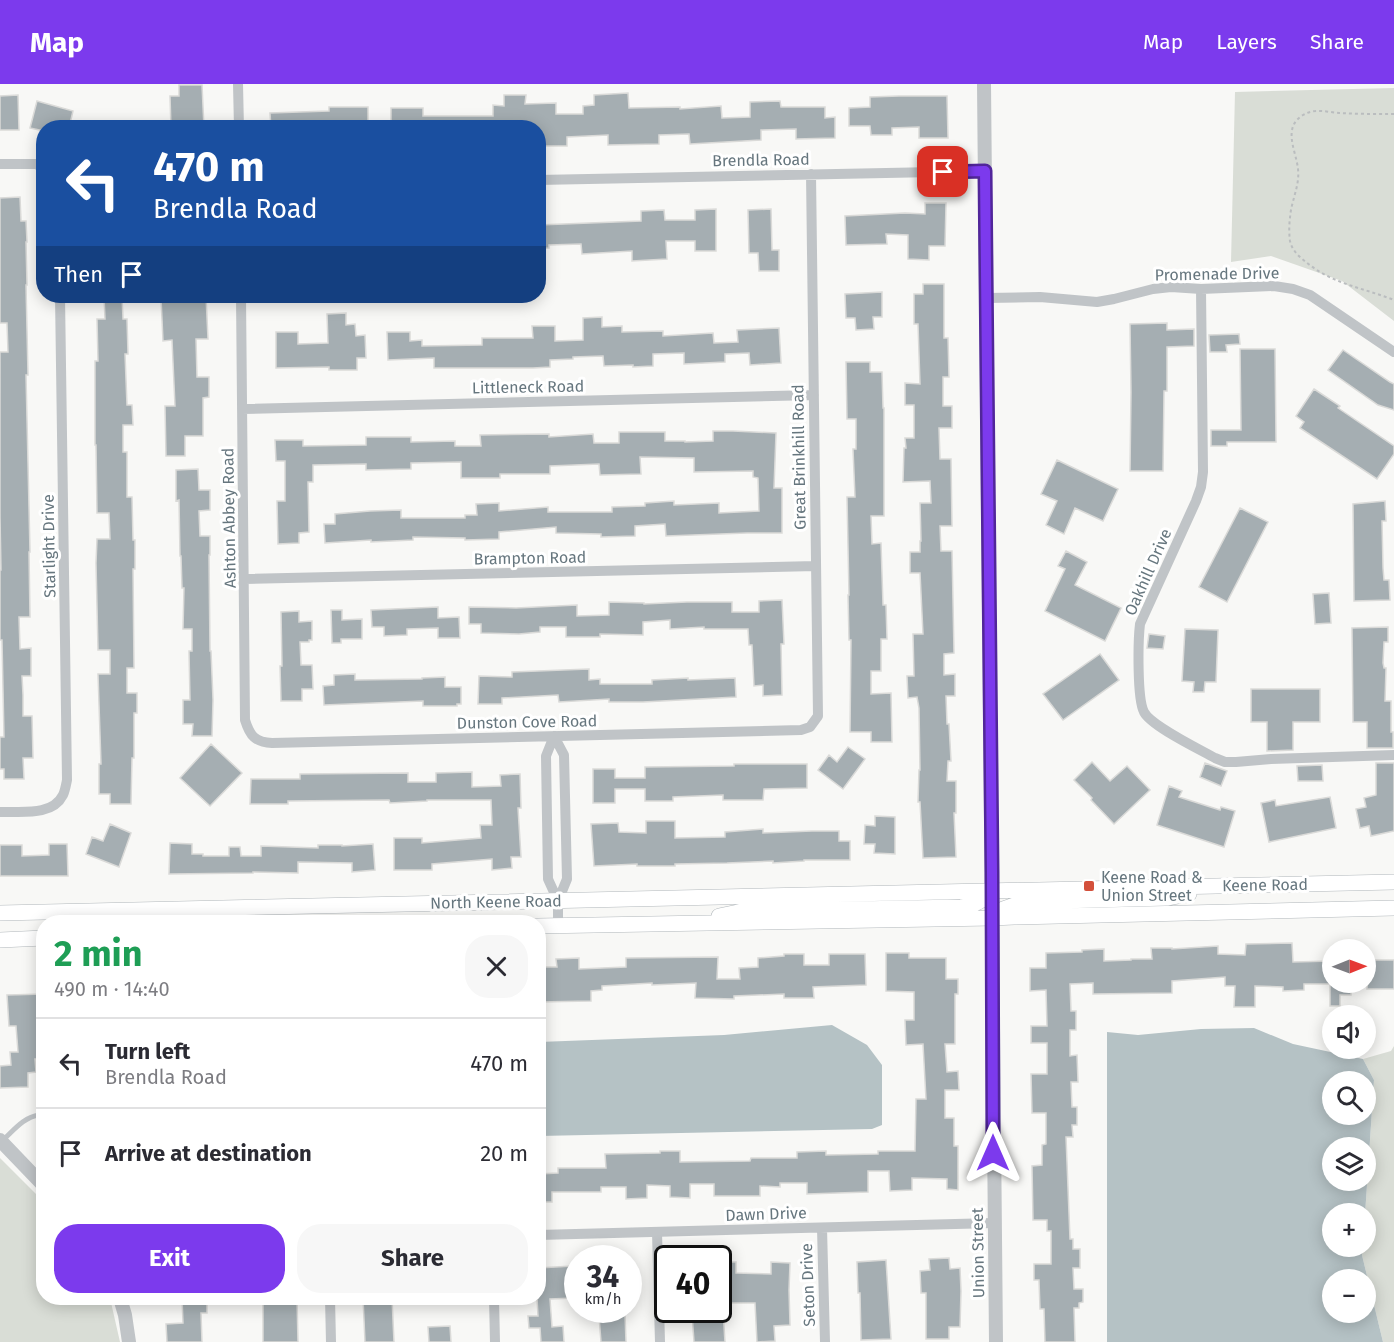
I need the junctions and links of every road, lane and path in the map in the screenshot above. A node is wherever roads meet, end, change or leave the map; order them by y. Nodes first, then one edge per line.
1 (238, 84) edge
2 (984, 84) edge
3 (1394, 114) edge
4 (238, 120) edge
5 (36, 164) edge
6 (0, 165) edge
7 (985, 171) junction
8 (811, 174) junction
9 (546, 180) edge
10 (1202, 289) junction
11 (986, 298) junction
12 (1394, 300) edge
13 (60, 303) edge
14 (241, 303) edge
15 (1394, 352) edge
16 (814, 395) junction
17 (242, 409) junction
18 (816, 566) junction
19 (245, 579) junction
20 (801, 730) joint
21 (554, 736) junction
22 (254, 737) joint
23 (1394, 755) edge
24 (0, 812) edge
25 (1394, 882) edge
26 (1233, 886) junction
27 (992, 891) junction
28 (558, 901) junction
29 (1394, 908) edge
30 (0, 913) edge
31 (992, 918) junction
32 (682, 924) junction
33 (546, 926) edge
34 (558, 926) junction
35 (36, 938) edge
36 (0, 940) edge
37 (36, 1115) edge
38 (1, 1140) edge
39 (36, 1177) edge
40 (994, 1223) junction
41 (822, 1228) junction
42 (657, 1232) junction
43 (546, 1235) edge
44 (122, 1305) edge
45 (330, 1305) edge
46 (494, 1305) edge
47 (129, 1342) edge
48 (331, 1342) edge
49 (495, 1342) edge
50 (660, 1342) edge
51 (825, 1342) edge
52 (996, 1342) edge

1 - 4 street
2 - 7 street, Union Street
3 - 12 path
5 - 6 street
7 - 8 street, Brendla Road
7 - 11 street, Union Street
8 - 9 street, Brendla Road
8 - 16 street, Great Brinkhill Road
10 - 11 street, Promenade Drive
10 - 15 street, Promenade Drive
10 - 23 street, Oakhill Drive
11 - 27 street, Union Street
13 - 24 street, Starlight Drive
14 - 17 street, Ashton Abbey Road
16 - 17 street, Littleneck Road
16 - 18 street, Great Brinkhill Road
17 - 19 street, Ashton Abbey Road
18 - 19 street, Brampton Road
18 - 20 street, Great Brinkhill Road
19 - 22 street, Ashton Abbey Road
20 - 21 street, Dunston Cove Road
21 - 22 street, Dunston Cove Road
21 - 28 street
21 - 28 street
25 - 26 main road, Keene Road
26 - 27 main road, Keene Road
26 - 31 main road
27 - 28 main road, North Keene Road
27 - 31 street, Union Street
27 - 32 main road
28 - 30 main road, North Keene Road
28 - 34 street
29 - 31 main road, Keene Road
31 - 32 main road, North Keene Road
31 - 40 street, Union Street
32 - 34 main road, North Keene Road
33 - 34 main road, North Keene Road
35 - 36 main road
37 - 38 lane
38 - 39 street
40 - 41 street, Dawn Drive
40 - 52 street, Union Street
41 - 42 street, Dawn Drive
41 - 51 street, Seton Drive
42 - 43 street, Dawn Drive
42 - 50 street
44 - 47 street
45 - 48 street
46 - 49 street

